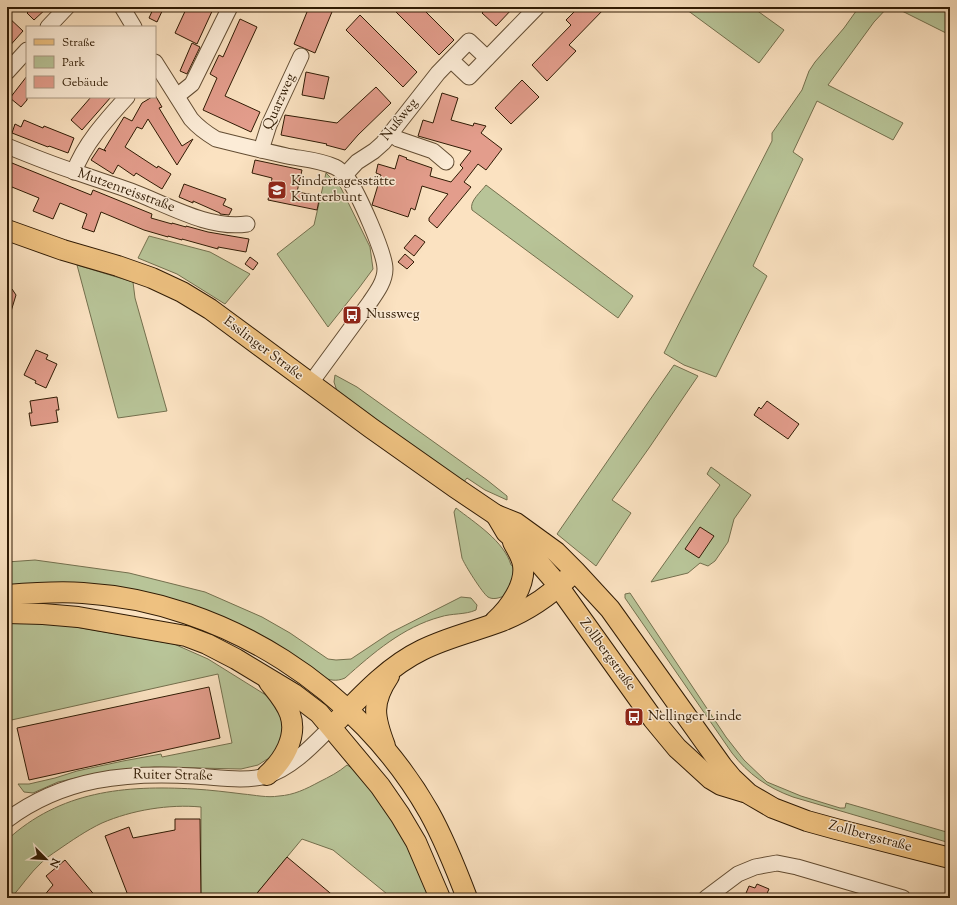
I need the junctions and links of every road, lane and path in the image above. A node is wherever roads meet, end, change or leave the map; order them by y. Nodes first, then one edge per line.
1 (67, 7) edge
2 (122, 7) edge
3 (230, 7) edge
4 (537, 7) edge
5 (49, 26) edge
6 (133, 26) edge
7 (26, 51) edge
8 (301, 56) dead end
9 (487, 58) junction
10 (451, 60) junction
11 (156, 65) edge
12 (7, 72) edge
13 (177, 96) junction
14 (126, 98) edge
15 (390, 133) junction
16 (7, 146) edge
17 (261, 150) junction
18 (446, 162) dead end
19 (74, 172) junction
20 (345, 175) junction
21 (248, 224) dead end
22 (7, 230) edge
23 (310, 384) junction
24 (496, 515) junction
25 (511, 538) junction
26 (575, 571) junction
27 (559, 587) junction
28 (7, 595) edge
29 (7, 613) edge
30 (620, 624) junction
31 (490, 625) junction
32 (593, 636) junction
33 (397, 665) junction
34 (261, 674) junction
35 (347, 710) junction
36 (331, 727) junction
37 (389, 755) junction
38 (267, 776) junction
39 (749, 794) junction
40 (7, 820) edge
41 (950, 858) edge
42 (440, 898) edge
43 (467, 898) edge
44 (706, 898) edge
45 (904, 898) edge

1 - 5 street
2 - 6 street
3 - 13 street
4 - 9 street
7 - 12 street
8 - 17 street, Quarzweg
9 - 10 street
9 - 10 street, Nußweg
10 - 15 street, Nußweg
11 - 13 street
13 - 17 street
14 - 19 street
15 - 18 street
15 - 20 street, Nußweg
16 - 19 street, Mutzenreisstraße
17 - 20 street
19 - 21 street, Mutzenreisstraße
20 - 23 street
22 - 23 main road, Esslinger Straße
23 - 24 main road, Esslinger Straße
24 - 25 main road, Esslinger Straße
24 - 26 main road, Esslinger Straße
25 - 27 main road, Esslinger Straße
25 - 31 main road
26 - 27 main road
26 - 30 main road, Zollbergstraße
27 - 31 main road
27 - 32 main road, Zollbergstraße
28 - 35 main road
29 - 34 main road
30 - 32 main road
30 - 39 main road, Zollbergstraße
31 - 33 main road
32 - 39 main road, Zollbergstraße
33 - 35 main road
33 - 37 main road
34 - 36 main road
34 - 38 main road
35 - 36 main road
35 - 37 main road
36 - 38 street, Ruiter Straße
36 - 42 main road
37 - 43 main road
38 - 40 street, Ruiter Straße
39 - 41 main road, Zollbergstraße
44 - 45 street

